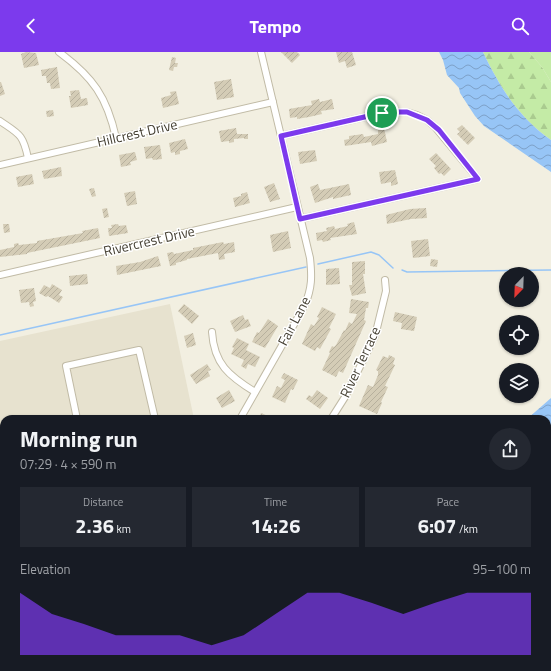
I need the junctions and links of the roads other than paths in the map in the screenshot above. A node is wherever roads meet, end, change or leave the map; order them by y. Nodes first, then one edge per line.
1 (59, 52) edge
2 (261, 52) edge
3 (273, 102) junction
4 (0, 121) edge
5 (281, 136) junction
6 (116, 138) junction
7 (28, 158) junction
8 (0, 164) edge
9 (297, 207) junction
10 (300, 219) junction
11 (0, 275) edge
12 (385, 280) dead end
13 (212, 332) dead end
14 (255, 392) junction
15 (76, 415) edge
16 (154, 415) edge
17 (242, 415) edge
18 (334, 415) edge

1 - 6 street
2 - 3 street, Fair Lane
3 - 5 street, Fair Lane
3 - 6 street, Hillcrest Drive
4 - 7 street
5 - 9 street, Fair Lane
5 - 10 street
6 - 7 street, Hillcrest Drive
7 - 8 street, Hillcrest Drive
9 - 10 street, Fair Lane
9 - 11 street, Rivercrest Drive
10 - 14 street, Fair Lane
12 - 18 street, River Terrace
13 - 14 street
14 - 17 street, Fair Lane
15 - 16 street

